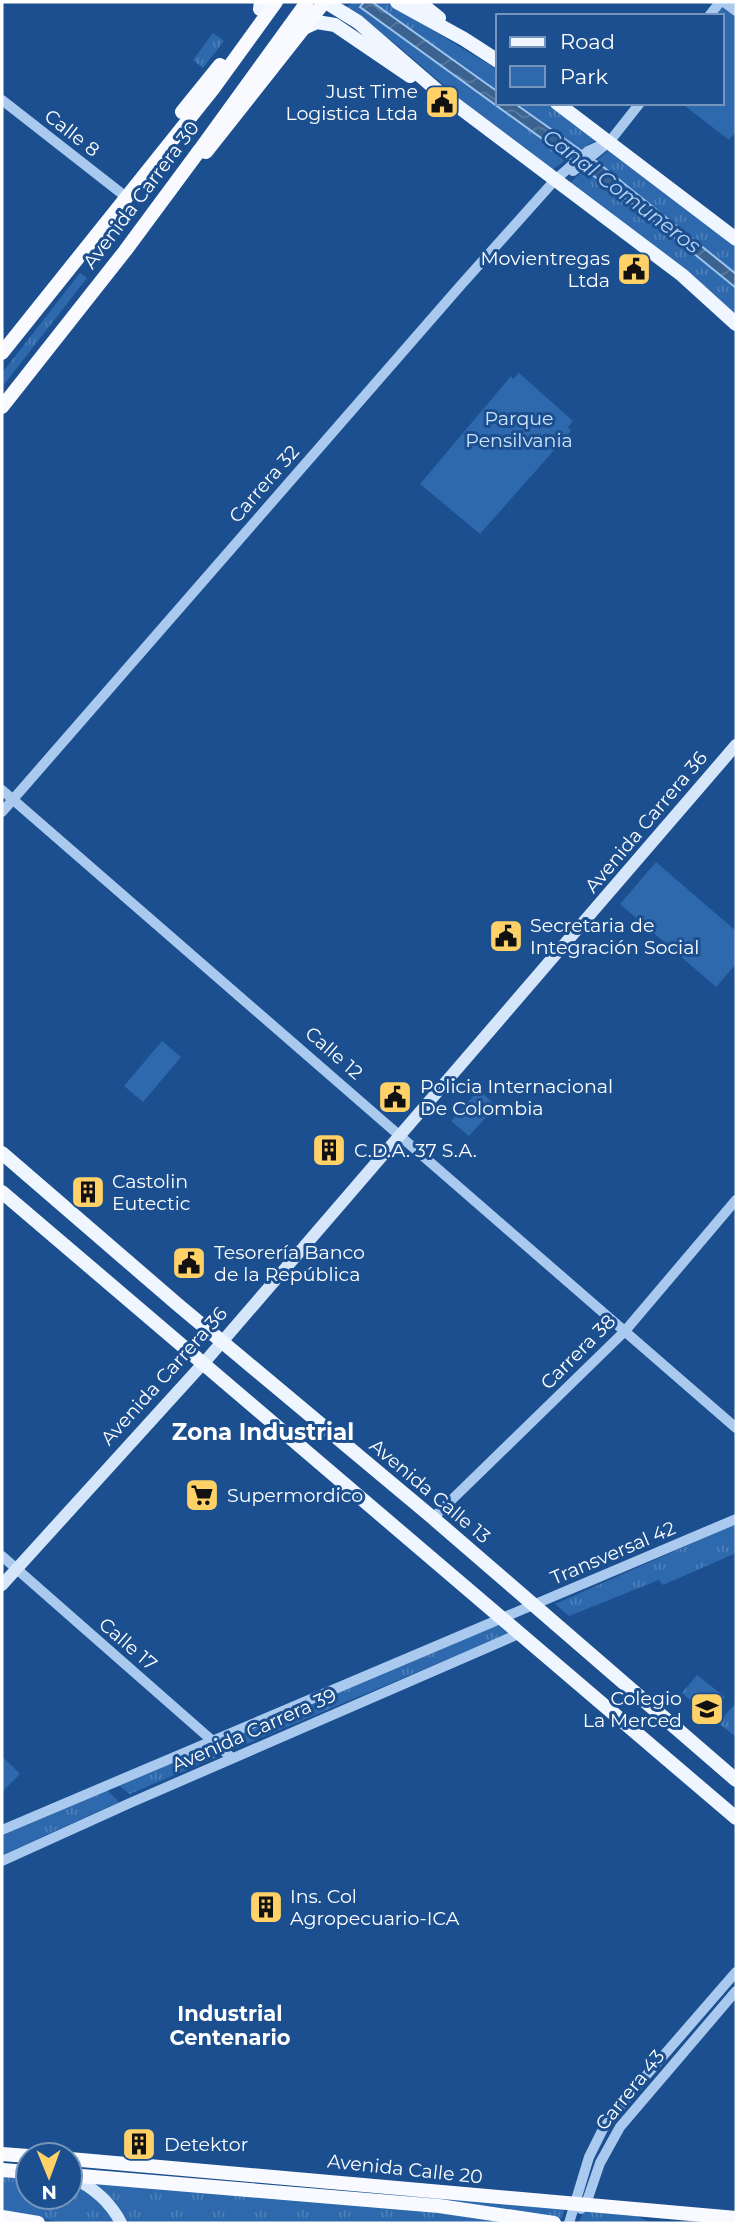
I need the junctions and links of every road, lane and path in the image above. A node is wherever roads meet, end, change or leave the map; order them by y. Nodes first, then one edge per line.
1 (276, 2) edge
2 (299, 2) edge
3 (307, 2) edge
4 (397, 2) edge
5 (419, 2) edge
6 (722, 2) edge
7 (262, 4) edge
8 (328, 4) edge
9 (736, 11) edge
10 (304, 27) junction
11 (464, 39) junction
12 (496, 60) edge
13 (439, 92) junction
14 (2, 100) edge
15 (560, 105) edge
16 (638, 105) edge
17 (610, 141) junction
18 (555, 180) junction
19 (121, 193) junction
20 (166, 197) junction
21 (92, 238) junction
22 (736, 239) edge
23 (736, 324) edge
24 (2, 353) edge
25 (2, 407) edge
26 (734, 748) edge
27 (2, 790) edge
28 (13, 799) junction
29 (2, 812) edge
30 (401, 1136) junction
31 (2, 1153) edge
32 (2, 1192) edge
33 (736, 1200) edge
34 (625, 1331) junction
35 (222, 1342) junction
36 (203, 1364) junction
37 (736, 1427) edge
38 (433, 1518) junction
39 (736, 1519) edge
40 (2, 1556) edge
41 (16, 1569) junction
42 (2, 1585) edge
43 (536, 1606) junction
44 (504, 1618) junction
45 (521, 1633) junction
46 (212, 1740) junction
47 (232, 1758) junction
48 (736, 1780) edge
49 (736, 1818) edge
50 (2, 1830) edge
51 (2, 1861) edge
52 (736, 1972) edge
53 (736, 1991) edge
54 (84, 2160) edge
55 (108, 2162) junction
56 (84, 2177) edge
57 (119, 2179) junction
58 (84, 2184) edge
59 (407, 2189) junction
60 (394, 2201) junction
61 (580, 2204) junction
62 (632, 2208) junction
63 (736, 2218) edge
64 (10, 2219) edge
65 (38, 2223) edge
66 (121, 2223) edge
67 (564, 2223) edge
68 (659, 2223) edge

1 - 21 highway, Avenida Carrera 30
2 - 8 main road
3 - 20 highway, Avenida Carrera 30, bridge
4 - 11 main road
5 - 11 main road
6 - 9 street
7 - 19 highway
8 - 10 highway
8 - 13 main road
10 - 13 main road
10 - 20 highway
11 - 12 main road
13 - 18 main road
14 - 19 street, Calle 8
15 - 17 main road
16 - 17 street, Carrera 32
17 - 18 street, Carrera 32
17 - 22 main road
18 - 23 main road
18 - 28 street, Carrera 32
19 - 21 highway
20 - 25 highway, Avenida Carrera 30
21 - 24 highway, Avenida Carrera 30
26 - 30 main road, Avenida Carrera 36
27 - 28 street, Calle 12
28 - 29 street, Carrera 32
28 - 30 street, Calle 12
30 - 34 street, Calle 12
30 - 35 main road, Avenida Carrera 36
31 - 35 main road, Avenida Calle 13
32 - 36 main road
33 - 34 street, Carrera 38
34 - 37 street, Calle 12
34 - 38 street, Carrera 38
35 - 36 main road, Avenida Carrera 36
35 - 38 main road, Avenida Calle 13
36 - 41 main road, Avenida Carrera 36
36 - 44 main road
38 - 43 main road, Avenida Calle 13
39 - 43 street, Transversal 42
40 - 41 street, Calle 17
41 - 42 main road, Avenida Carrera 36
41 - 46 street, Calle 17
43 - 44 street, Transversal 42
43 - 48 main road, Avenida Calle 13
44 - 45 main road
44 - 46 street, Avenida Carrera 39
45 - 47 street, Avenida Carrera 39
45 - 49 main road
46 - 47 street, Calle 17
46 - 50 street, Avenida Carrera 39
47 - 51 street, Avenida Carrera 39
52 - 61 street, Carrera 43
53 - 61 street, Carrera 43
54 - 55 highway, Avenida Calle 20
55 - 57 highway
55 - 59 highway, Avenida Calle 20
56 - 57 highway, Avenida Calle 20
57 - 60 highway, Avenida Calle 20
58 - 66 main road
59 - 60 highway
59 - 61 highway, Avenida Calle 20
60 - 67 highway, Avenida Calle 20
61 - 62 highway, Avenida Calle 20
61 - 67 street
62 - 63 highway, Avenida Calle 20
62 - 68 highway
64 - 65 highway

